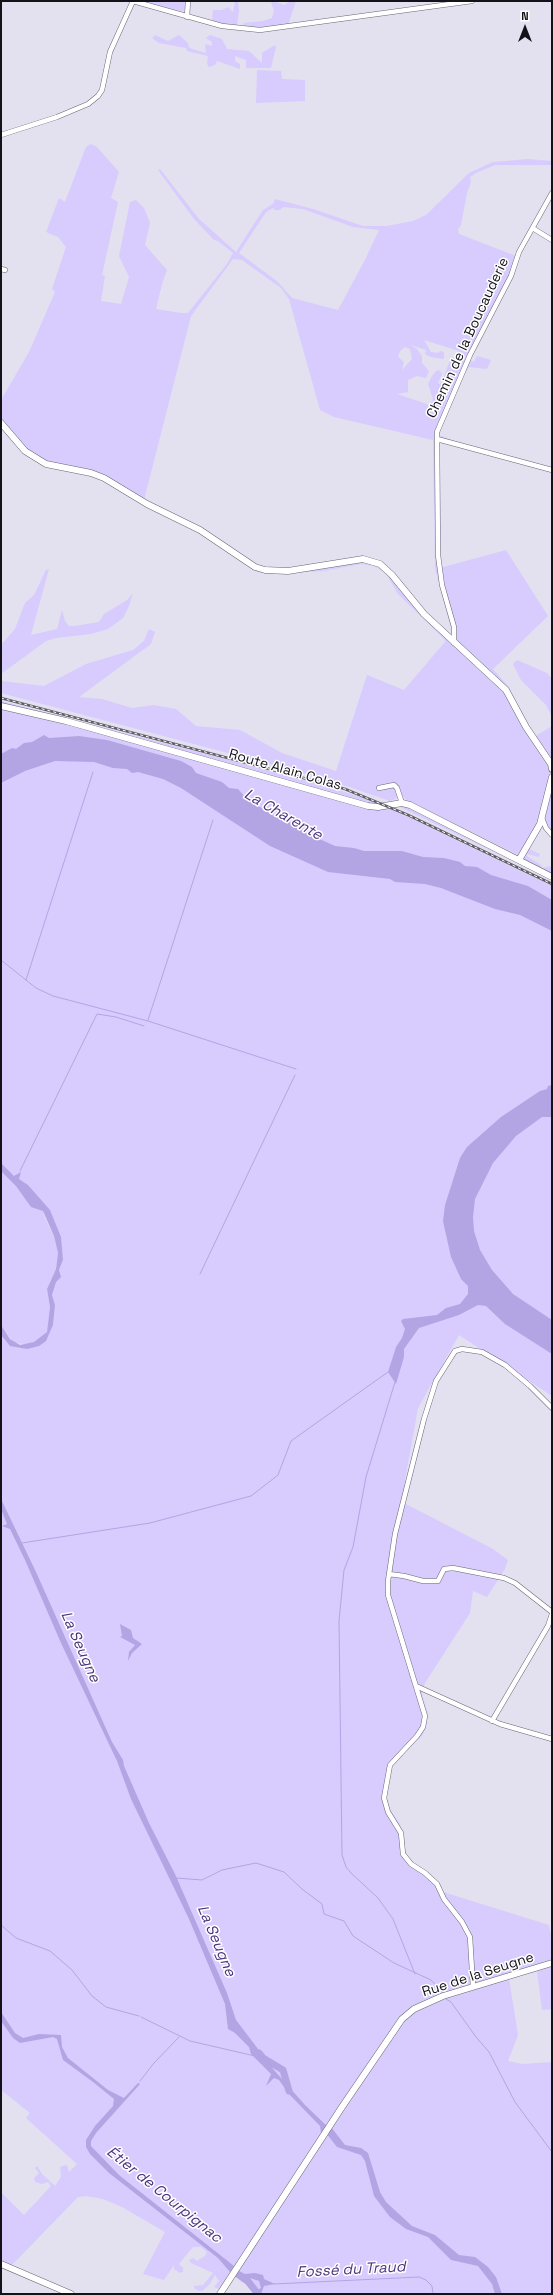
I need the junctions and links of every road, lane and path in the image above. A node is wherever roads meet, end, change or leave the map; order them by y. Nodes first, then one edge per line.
1 (133, 1) edge
2 (188, 1) edge
3 (472, 1) edge
4 (428, 4) edge
5 (187, 16) junction
6 (1, 135) edge
7 (552, 193) edge
8 (534, 229) junction
9 (552, 240) edge
10 (1, 423) edge
11 (437, 439) junction
12 (552, 470) edge
13 (454, 643) junction
14 (1, 706) edge
15 (552, 769) edge
16 (552, 778) edge
17 (379, 788) dead end
18 (402, 803) junction
19 (542, 818) junction
20 (552, 834) edge
21 (519, 860) junction
22 (552, 877) edge
23 (552, 1408) edge
24 (389, 1574) junction
25 (552, 1613) edge
26 (416, 1686) junction
27 (492, 1721) junction
28 (552, 1738) edge
29 (552, 1963) edge
30 (473, 1987) junction
31 (1, 2264) edge
32 (71, 2294) edge
33 (220, 2294) edge

1 - 5 street
1 - 6 street
2 - 5 street
3 - 4 street
4 - 5 street
7 - 8 street, Chemin de la Boucauderie
8 - 9 street
8 - 11 street, Chemin de la Boucauderie
10 - 13 street
11 - 12 street
11 - 13 street, Chemin de la Boucauderie
13 - 15 street
14 - 18 street, Route Alain Colas
16 - 19 street
17 - 18 street
18 - 21 street, Route Alain Colas
19 - 20 street
19 - 21 street
21 - 22 street, Route Alain Colas
23 - 24 street
24 - 25 street
24 - 26 street
25 - 27 street
26 - 27 street
26 - 30 street
27 - 28 street
29 - 30 street, Rue de la Seugne
30 - 33 street, Rue de la Seugne
31 - 32 street

